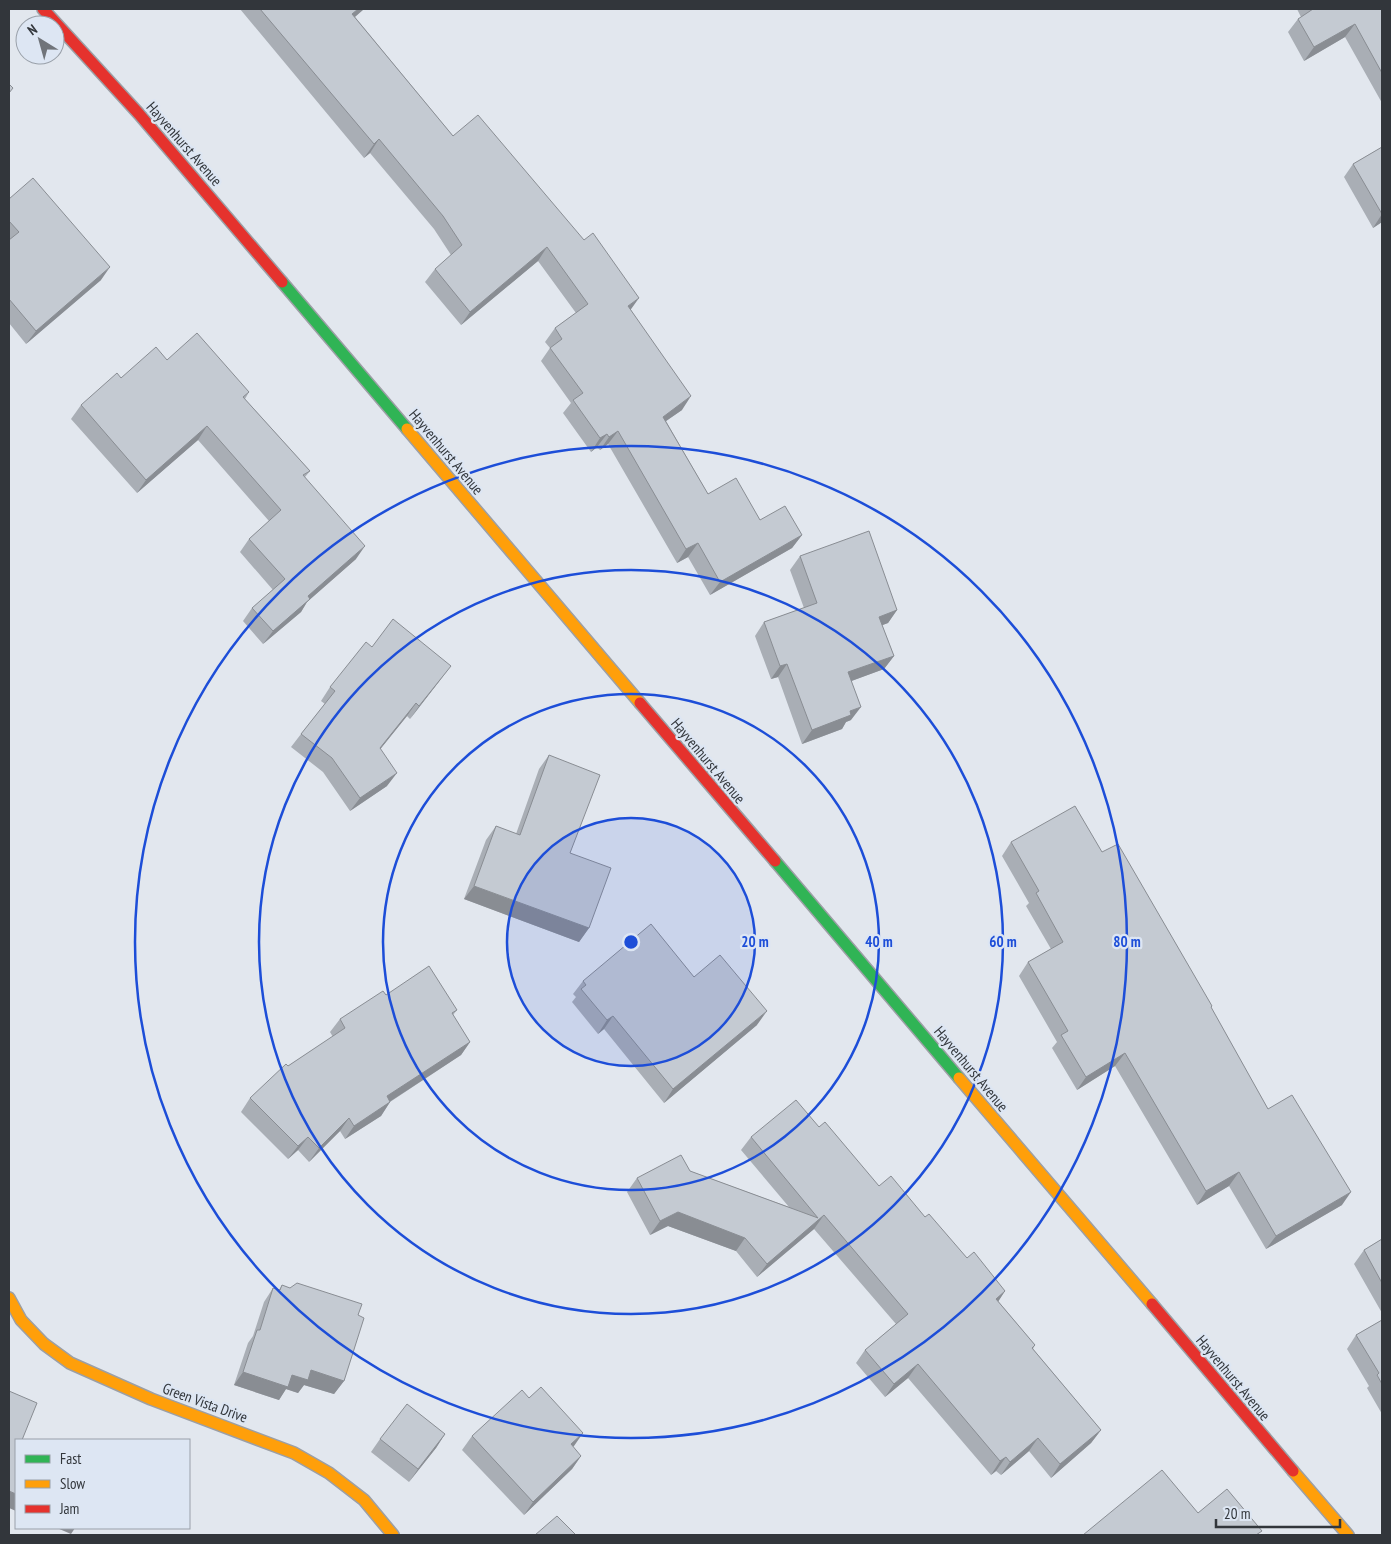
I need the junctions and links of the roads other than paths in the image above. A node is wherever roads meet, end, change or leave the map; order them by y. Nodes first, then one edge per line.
1 (43, 9) edge
2 (9, 1298) edge
3 (393, 1535) edge
4 (1348, 1535) edge

1 - 4 main road, Hayvenhurst Avenue
2 - 3 main road, Green Vista Drive

